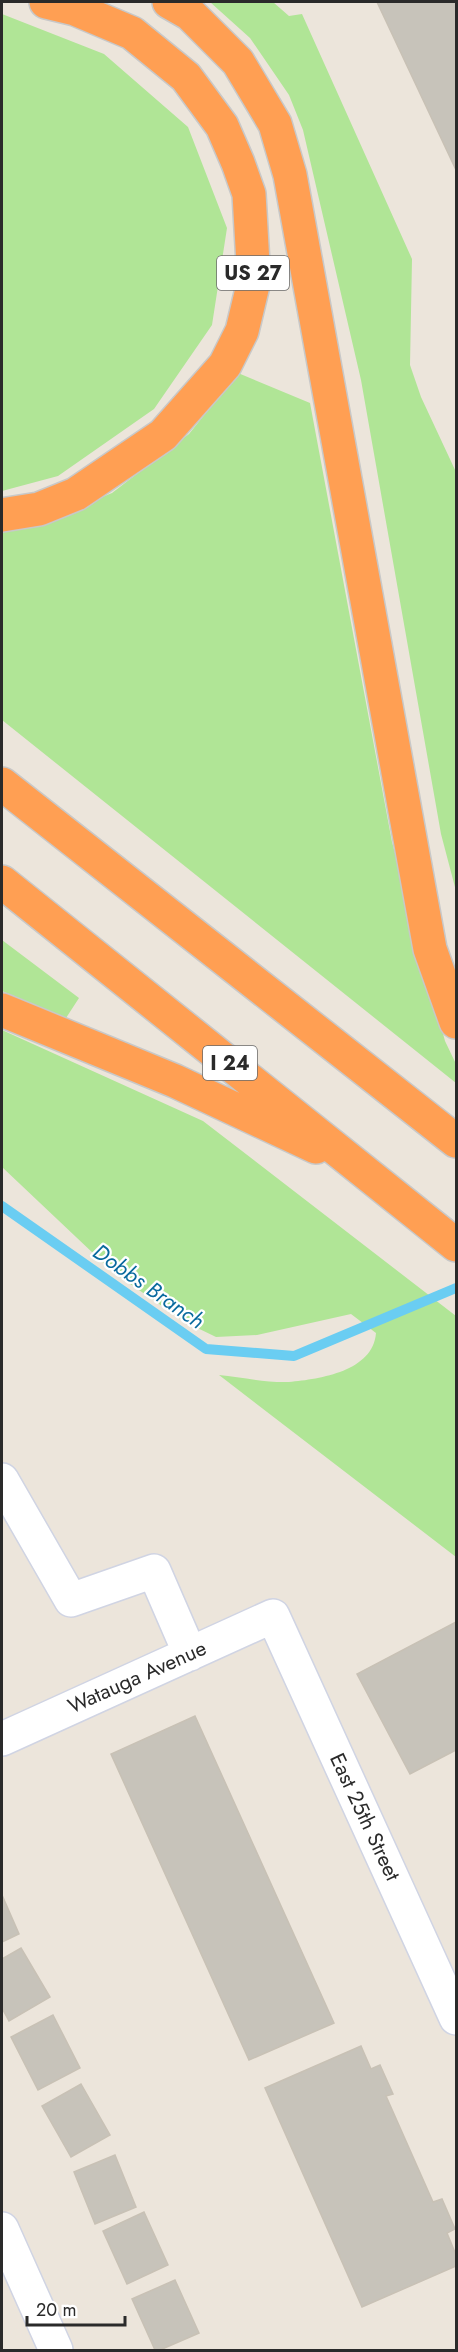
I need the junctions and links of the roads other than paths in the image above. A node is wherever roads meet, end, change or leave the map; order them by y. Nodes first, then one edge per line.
1 (46, 2) edge
2 (169, 2) edge
3 (2, 515) edge
4 (2, 784) edge
5 (2, 882) edge
6 (2, 1010) edge
7 (456, 1022) edge
8 (456, 1141) edge
9 (367, 1172) junction
10 (456, 1245) edge
11 (2, 1480) edge
12 (273, 1616) joint
13 (190, 1654) junction
14 (2, 1739) edge
15 (456, 2018) edge
16 (2, 2229) edge
17 (56, 2350) edge

1 - 3 highway, US 27
2 - 7 highway
4 - 8 highway
5 - 9 highway, I 24
6 - 9 highway
9 - 10 highway, I 24
11 - 13 street
12 - 13 street, Watauga Avenue
12 - 15 street, East 25th Street
13 - 14 street, Watauga Avenue
16 - 17 street

